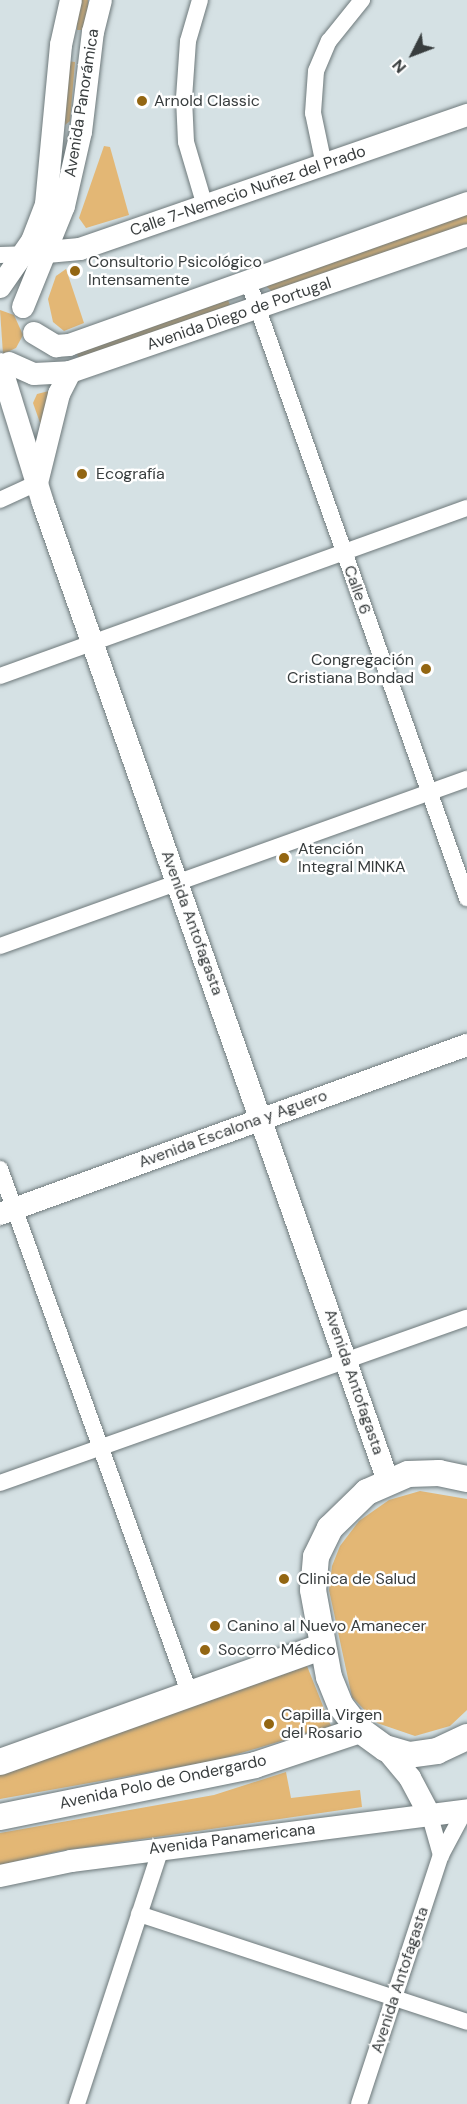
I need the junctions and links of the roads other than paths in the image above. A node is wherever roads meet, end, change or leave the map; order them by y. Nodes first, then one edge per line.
1 (71, 0) edge
2 (101, 0) edge
3 (200, 0) edge
4 (353, 3) edge
5 (467, 115) edge
6 (324, 165) junction
7 (467, 203) edge
8 (205, 206) junction
9 (467, 235) edge
10 (36, 254) junction
11 (0, 255) edge
12 (248, 281) junction
13 (0, 287) edge
14 (0, 298) edge
15 (23, 307) junction
16 (257, 308) junction
17 (34, 333) junction
18 (3, 363) edge
19 (70, 372) junction
20 (37, 483) junction
21 (0, 500) edge
22 (467, 508) edge
23 (344, 553) junction
24 (93, 642) junction
25 (0, 676) edge
26 (467, 779) edge
27 (429, 792) junction
28 (177, 883) junction
29 (467, 898) edge
30 (0, 946) edge
31 (467, 1045) edge
32 (262, 1119) junction
33 (0, 1169) edge
34 (7, 1212) edge
35 (467, 1318) edge
36 (346, 1361) junction
37 (101, 1448) junction
38 (467, 1479) edge
39 (388, 1481) junction
40 (0, 1483) edge
41 (321, 1647) junction
42 (189, 1692) junction
43 (360, 1730) junction
44 (467, 1737) edge
45 (385, 1748) junction
46 (0, 1762) edge
47 (466, 1809) edge
48 (429, 1813) junction
49 (0, 1817) edge
50 (161, 1848) junction
51 (441, 1855) junction
52 (0, 1876) edge
53 (139, 1914) junction
54 (394, 2000) junction
55 (467, 2022) edge
56 (77, 2104) edge
57 (359, 2104) edge

1 - 10 street, Avenida Panorámica
2 - 10 street, Avenida Panorámica
3 - 8 street
4 - 6 street
5 - 6 street, Calle 7-Nemecio Nuñez del Prado
6 - 8 street, Calle 7-Nemecio Nuñez del Prado
7 - 12 street, Avenida Diego de Portugal
8 - 10 street, Calle 7-Nemecio Nuñez del Prado
9 - 16 street, Avenida Diego de Portugal
10 - 11 street
10 - 13 street, Avenida Panorámica
10 - 15 street, Avenida Panorámica
12 - 16 street, Calle 6
12 - 17 street, Avenida Diego de Portugal
14 - 15 street
15 - 17 street
16 - 19 street, Avenida Diego de Portugal
16 - 23 street, Calle 6
17 - 18 street
18 - 19 street, Avenida Diego de Portugal
18 - 20 street, Avenida Antofagasta
19 - 20 street
20 - 21 street
20 - 24 street, Avenida Antofagasta
22 - 23 street
23 - 24 street
23 - 27 street, Calle 6
24 - 25 street
24 - 28 street, Avenida Antofagasta
26 - 27 street
27 - 28 street
27 - 29 street, Calle 6
28 - 30 street
28 - 32 street, Avenida Antofagasta
31 - 32 street, Avenida Escalona y Aguero
32 - 34 street, Avenida Escalona y Aguero
32 - 36 street, Avenida Antofagasta
33 - 34 street
34 - 37 street
35 - 36 street
36 - 37 street
36 - 39 street, Avenida Antofagasta
37 - 40 street
37 - 42 street
38 - 39 main road
39 - 41 main road
41 - 42 main road
41 - 43 main road
42 - 46 main road
43 - 45 main road
43 - 49 main road, Avenida Polo de Ondergardo
44 - 45 main road
45 - 48 street
47 - 48 street, Avenida Panamericana
47 - 51 street, Avenida Antofagasta
48 - 50 street, Avenida Panamericana
48 - 51 street
50 - 52 street, Avenida Panamericana
50 - 53 street
51 - 54 street, Avenida Antofagasta
53 - 54 street
53 - 56 street
54 - 55 street
54 - 57 street, Avenida Antofagasta

